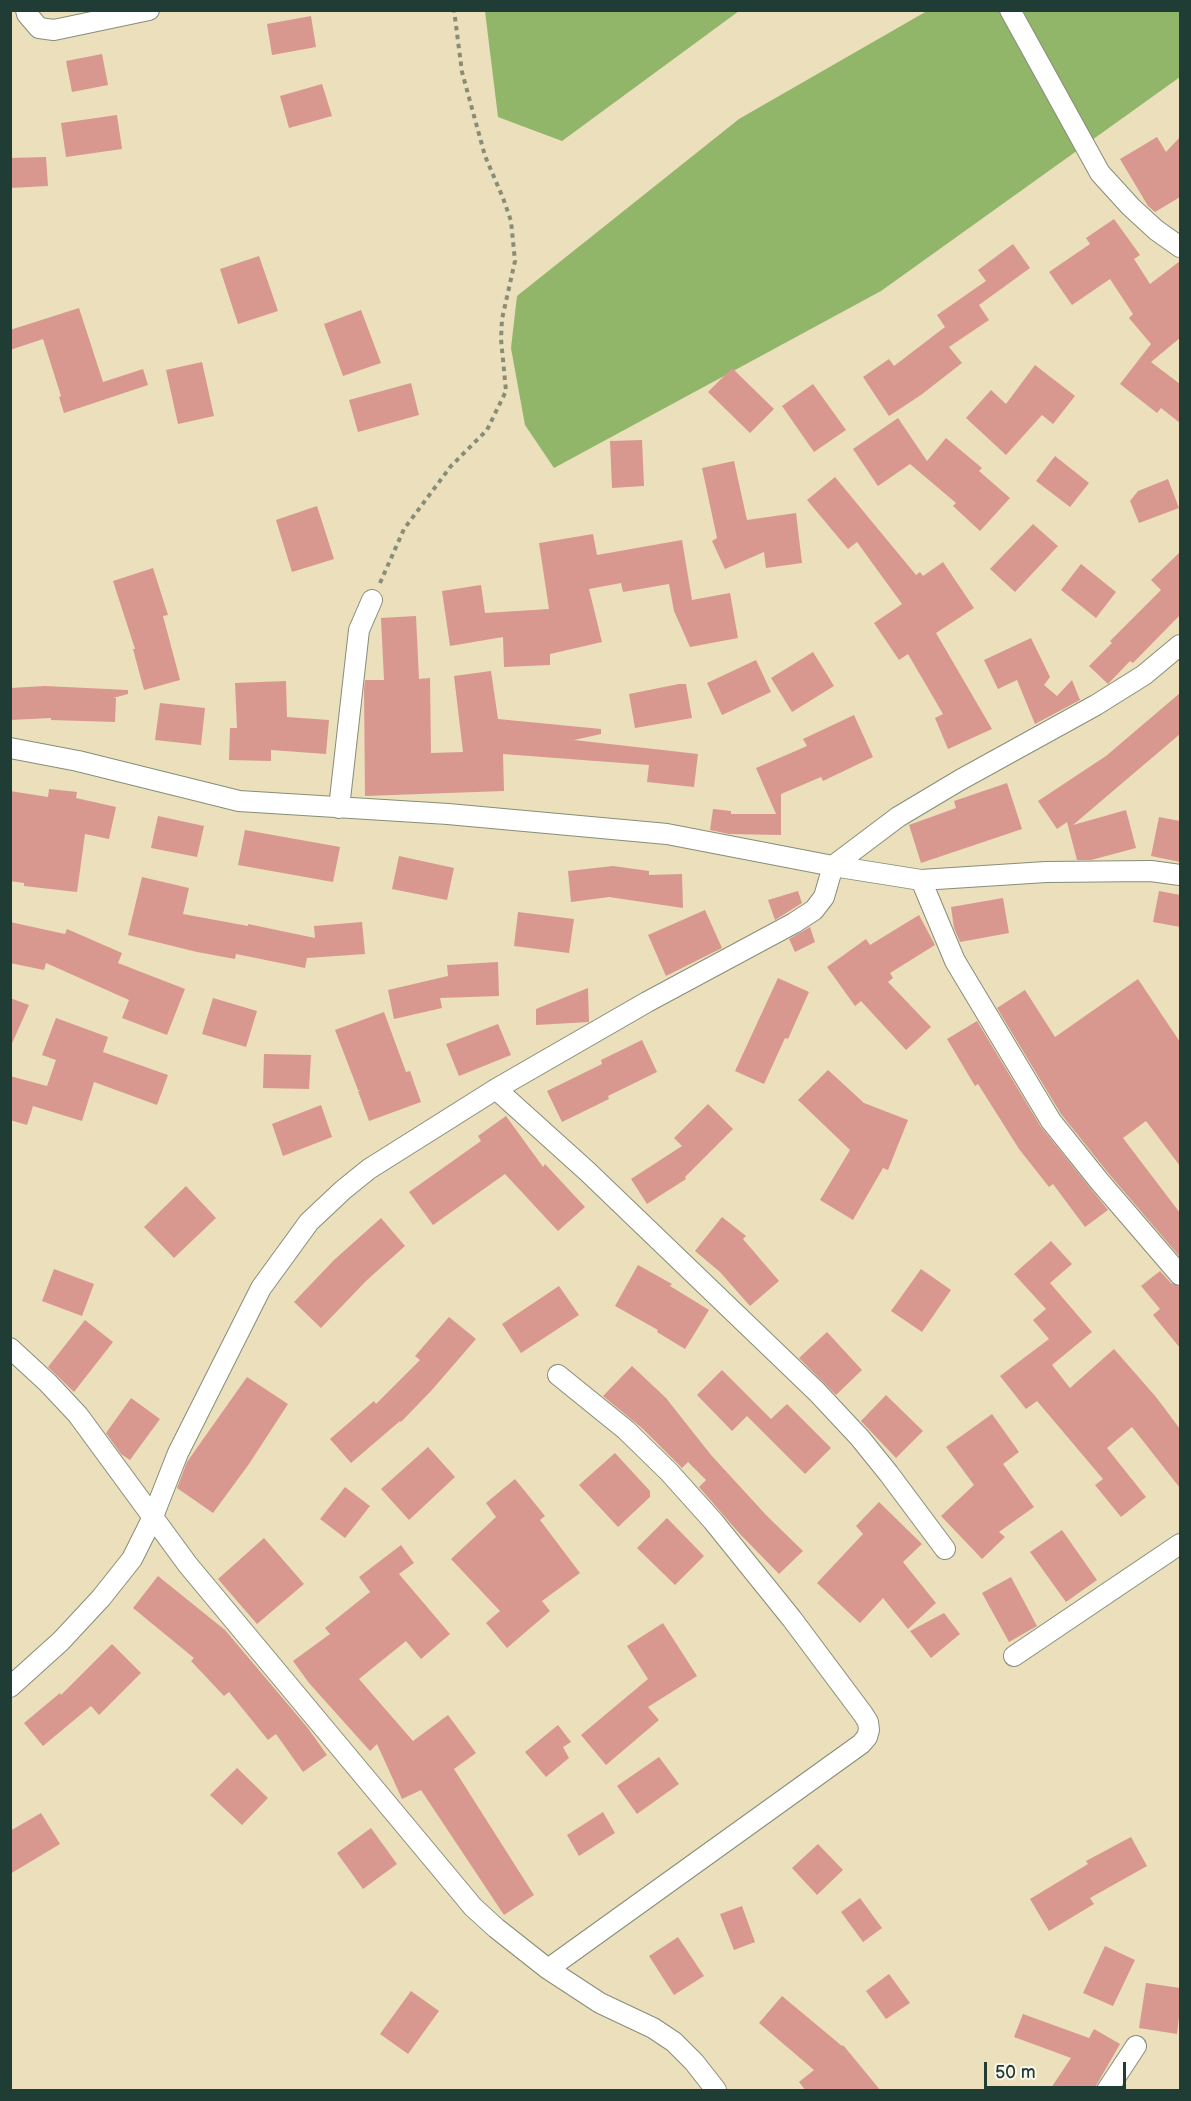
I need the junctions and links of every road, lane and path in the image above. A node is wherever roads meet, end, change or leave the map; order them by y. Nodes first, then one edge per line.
1 (26, 10) edge
2 (149, 10) edge
3 (454, 10) edge
4 (1010, 10) edge
5 (1180, 248) edge
6 (372, 600) joint
7 (1180, 645) edge
8 (10, 748) edge
9 (339, 808) junction
10 (833, 866) junction
11 (1180, 875) edge
12 (921, 880) junction
13 (496, 1089) junction
14 (1180, 1275) edge
15 (10, 1348) edge
16 (558, 1375) dead end
17 (152, 1519) junction
18 (1180, 1544) edge
19 (945, 1549) dead end
20 (1014, 1656) dead end
21 (10, 1687) edge
22 (548, 1969) junction
23 (1136, 2046) dead end
24 (716, 2091) edge
25 (1107, 2091) edge

1 - 2 street
3 - 6 path
4 - 5 street
6 - 9 street
7 - 10 street
8 - 9 street
9 - 10 street
10 - 12 street
10 - 13 street
11 - 12 street
12 - 14 street
13 - 17 street
13 - 19 street
15 - 17 street
16 - 22 street
17 - 21 street
17 - 22 street
18 - 20 street
22 - 24 street
23 - 25 street

